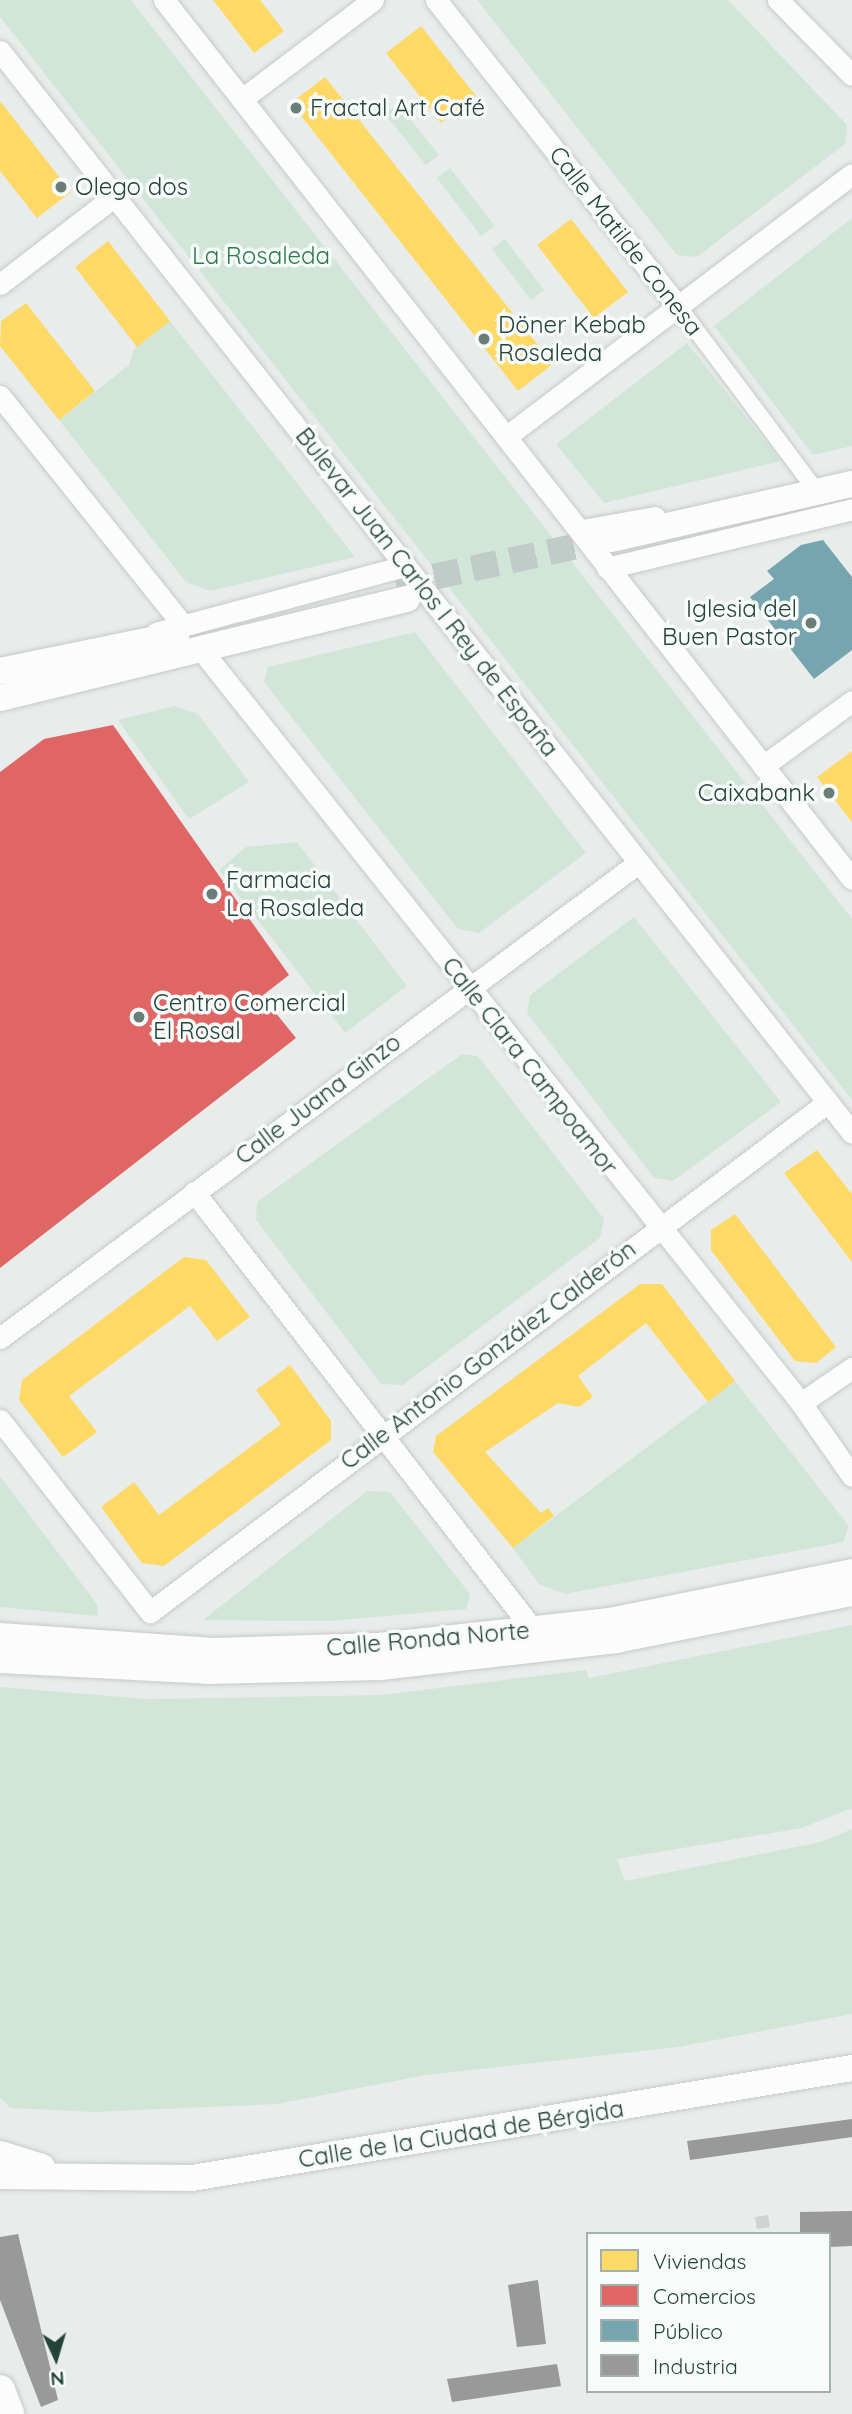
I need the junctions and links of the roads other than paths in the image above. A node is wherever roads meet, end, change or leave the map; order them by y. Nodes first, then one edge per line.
1 (164, 0) edge
2 (373, 0) edge
3 (436, 0) edge
4 (778, 0) edge
5 (0, 51) edge
6 (852, 75) edge
7 (242, 99) junction
8 (852, 174) edge
9 (116, 195) junction
10 (0, 284) edge
11 (678, 306) junction
12 (0, 396) edge
13 (507, 436) junction
14 (852, 476) edge
15 (811, 484) junction
16 (852, 484) edge
17 (852, 500) edge
18 (852, 509) edge
19 (582, 530) junction
20 (613, 552) junction
21 (402, 583) junction
22 (435, 605) junction
23 (183, 625) junction
24 (122, 656) junction
25 (206, 657) junction
26 (0, 671) edge
27 (0, 698) edge
28 (852, 701) edge
29 (763, 766) junction
30 (638, 863) junction
31 (852, 879) edge
32 (468, 987) junction
33 (828, 1102) junction
34 (852, 1133) edge
35 (194, 1192) junction
36 (658, 1227) junction
37 (0, 1338) edge
38 (852, 1368) edge
39 (801, 1403) junction
40 (0, 1420) edge
41 (385, 1433) junction
42 (852, 1476) edge
43 (852, 1572) edge
44 (852, 1593) edge
45 (150, 1612) junction
46 (534, 1631) junction
47 (0, 1636) edge
48 (136, 1646) junction
49 (0, 1660) edge
50 (852, 2068) edge
51 (0, 2154) edge
52 (68, 2174) junction
53 (0, 2176) edge
54 (0, 2390) edge
55 (9, 2414) edge

1 - 7 street
2 - 7 street
3 - 11 street, Calle Matilde Conesa
4 - 6 street
5 - 9 street, Bulevar Juan Carlos I Rey de España
7 - 13 street
8 - 11 street
9 - 10 street
9 - 21 street, Bulevar Juan Carlos I Rey de España
11 - 13 street
11 - 15 street, Calle Matilde Conesa
12 - 23 street
13 - 19 street
14 - 15 street
15 - 19 street
16 - 20 street
17 - 20 street
18 - 20 street
19 - 20 street
20 - 29 street
21 - 22 street, Bulevar Juan Carlos I Rey de España
21 - 23 street
21 - 24 street
22 - 25 street
22 - 30 street, Bulevar Juan Carlos I Rey de España
23 - 24 street
24 - 25 street
24 - 26 street
24 - 27 street
25 - 32 street, Calle Clara Campoamor
28 - 29 street
29 - 31 street
30 - 32 street, Calle Juana Ginzo
30 - 33 street, Bulevar Juan Carlos I Rey de España
32 - 35 street, Calle Juana Ginzo
32 - 36 street, Calle Clara Campoamor
33 - 34 street, Bulevar Juan Carlos I Rey de España
33 - 36 street, Calle Antonio González Calderón
35 - 37 street, Calle Juana Ginzo
35 - 41 street
36 - 39 street, Calle Clara Campoamor
36 - 41 street, Calle Antonio González Calderón
38 - 39 street
39 - 42 street, Calle Clara Campoamor
40 - 45 street
41 - 45 street, Calle Antonio González Calderón
41 - 46 street
43 - 46 street, Calle Ronda Norte
44 - 49 street, Calle Ronda Norte
45 - 48 street
46 - 48 street, Calle Ronda Norte
47 - 48 street, Calle Ronda Norte
50 - 52 street, Calle de la Ciudad de Bérgida
51 - 52 street, Calle de la Ciudad de Bérgida
52 - 53 street, Calle de la Ciudad de Bérgida
54 - 55 main road

